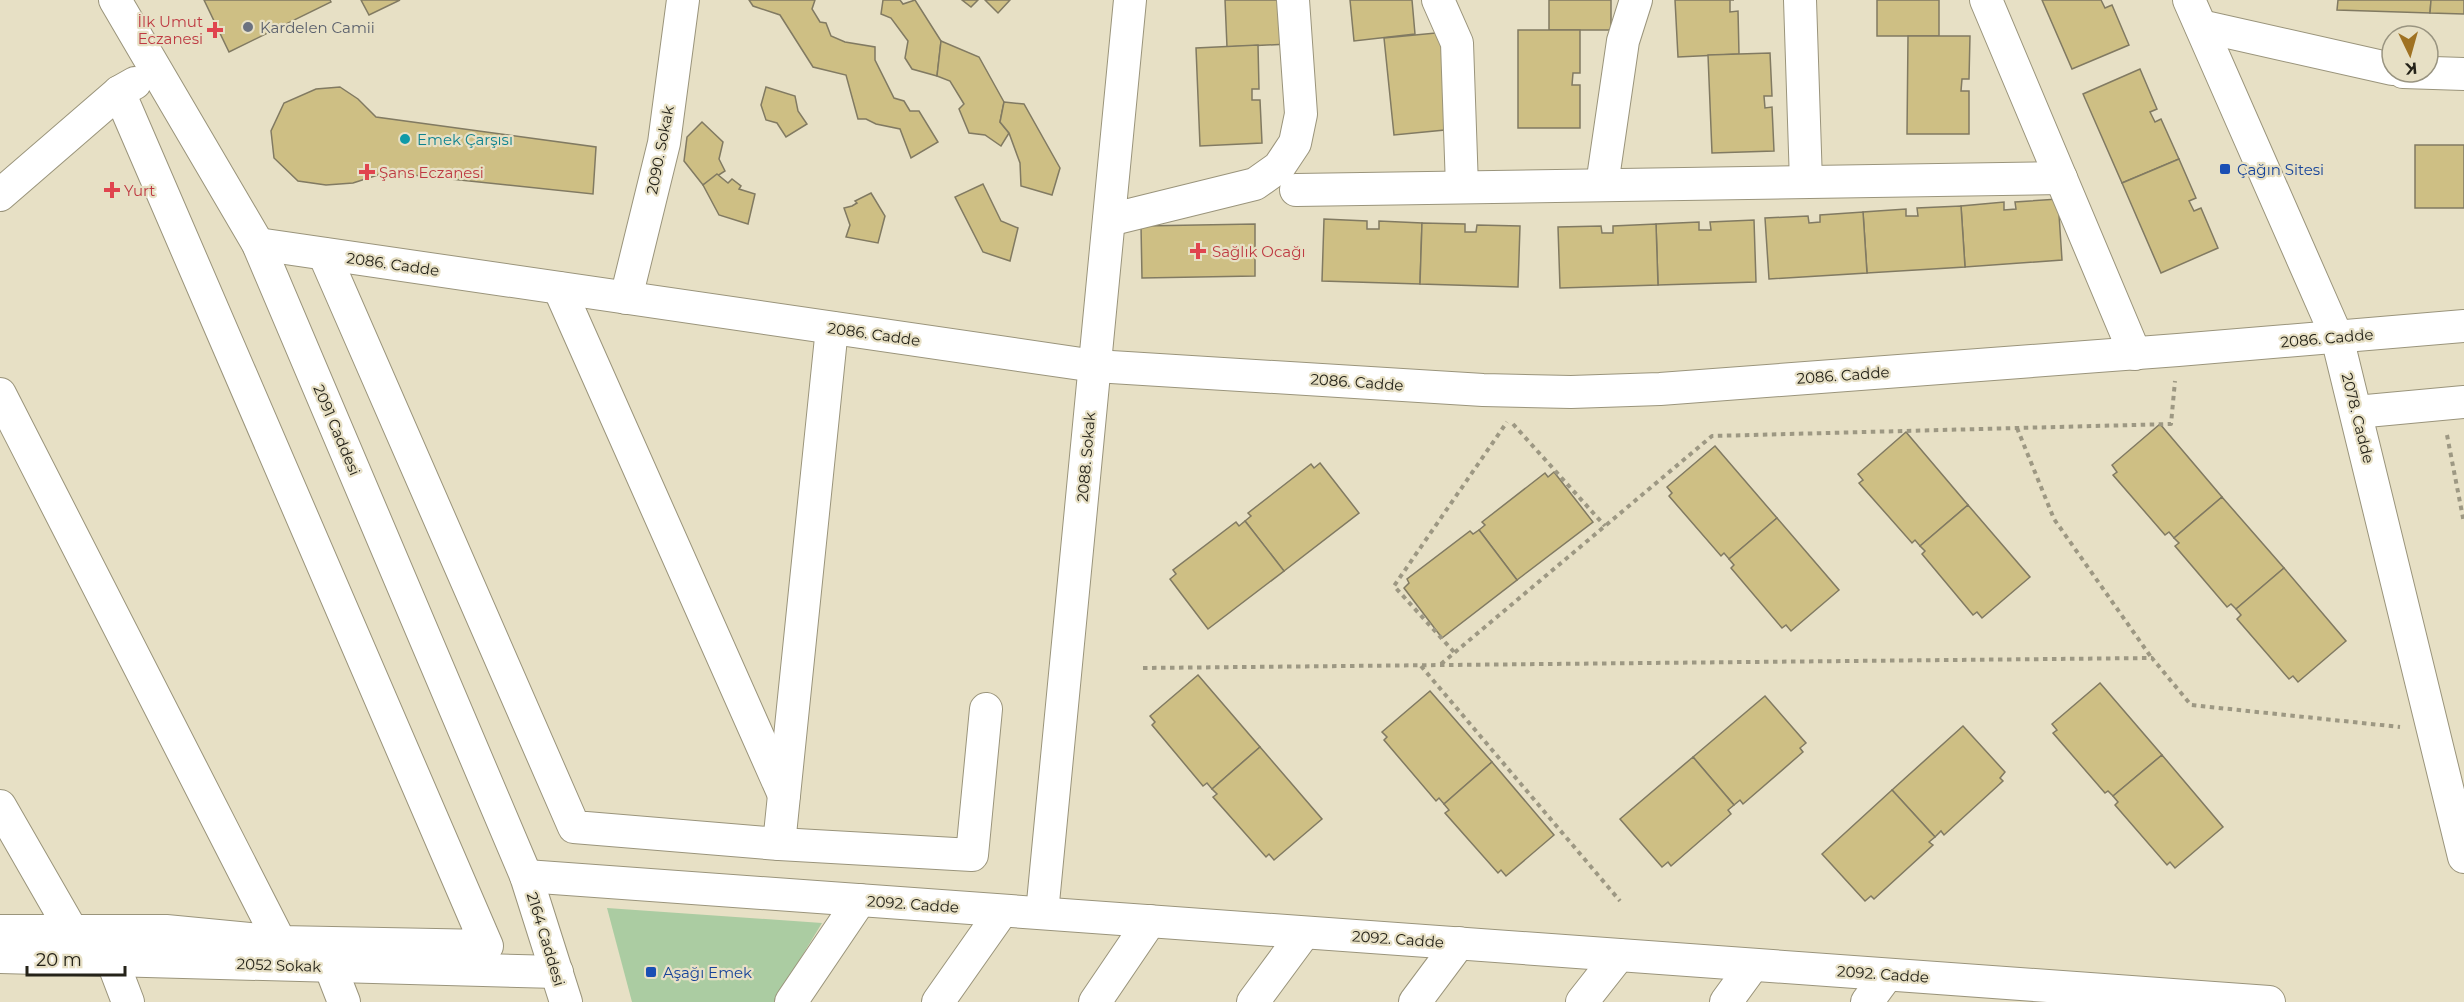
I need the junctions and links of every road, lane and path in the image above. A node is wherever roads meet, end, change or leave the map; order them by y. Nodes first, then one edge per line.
1 (115, 0) edge
2 (683, 0) edge
3 (1130, 0) edge
4 (1293, 0) edge
5 (1438, 0) edge
6 (1636, 0) edge
7 (1800, 0) edge
8 (1986, 0) edge
9 (2195, 13) edge
10 (2380, 66) edge
11 (156, 70) junction
12 (2440, 73) edge
13 (2464, 74) edge
14 (119, 92) junction
15 (2061, 178) junction
16 (1806, 182) junction
17 (1602, 185) junction
18 (1462, 187) junction
19 (1296, 190) dead end
20 (0, 195) edge
21 (1109, 220) junction
22 (258, 244) junction
23 (324, 254) junction
24 (559, 288) junction
25 (626, 298) junction
26 (2464, 326) edge
27 (832, 328) junction
28 (2337, 337) junction
29 (2178, 351) junction
30 (2135, 354) junction
31 (1095, 366) junction
32 (0, 394) edge
33 (2453, 403) edge
34 (2356, 411) junction
35 (2017, 428) junction
36 (2464, 523) edge
37 (1605, 526) junction
38 (1454, 652) junction
39 (2152, 658) junction
40 (1420, 665) junction
41 (1439, 665) junction
42 (1143, 668) dead end
43 (986, 709) dead end
44 (2433, 731) junction
45 (784, 795) junction
46 (0, 806) edge
47 (779, 844) junction
48 (2464, 858) edge
49 (526, 876) junction
50 (860, 900) junction
51 (1620, 901) dead end
52 (1002, 911) junction
53 (1042, 913) junction
54 (1150, 921) junction
55 (0, 932) edge
56 (73, 933) junction
57 (1304, 933) junction
58 (280, 942) junction
59 (1459, 944) junction
60 (1619, 955) junction
61 (0, 957) edge
62 (112, 960) junction
63 (1753, 965) junction
64 (330, 966) junction
65 (557, 972) junction
66 (1887, 975) junction
67 (2024, 993) edge
68 (2174, 999) edge
69 (128, 1002) edge
70 (344, 1002) edge
71 (566, 1002) edge
72 (791, 1002) edge
73 (938, 1002) edge
74 (1095, 1002) edge
75 (1253, 1002) edge
76 (1415, 1002) edge
77 (1582, 1002) edge
78 (1726, 1002) edge
79 (1868, 1002) edge
80 (2269, 1002) edge

1 - 11 street, 2091 Caddesi
2 - 25 street, 2090. Sokak
3 - 21 street, 2088. Sokak
4 - 21 street
5 - 18 street
6 - 17 street
7 - 16 street
8 - 15 street
9 - 10 street
9 - 28 street, 2078. Cadde
11 - 14 street
11 - 22 street, 2091 Caddesi
12 - 13 street
14 - 20 street
14 - 58 street
15 - 16 street
15 - 30 street
16 - 17 street
17 - 18 street
18 - 19 street
21 - 31 street, 2088. Sokak
22 - 23 street, 2086. Cadde
22 - 49 street, 2091 Caddesi
23 - 24 street, 2086. Cadde
23 - 47 street
24 - 25 street, 2086. Cadde
24 - 45 street
25 - 27 street, 2086. Cadde
26 - 28 street, 2086. Cadde
27 - 31 street, 2086. Cadde
27 - 45 street
28 - 29 street, 2086. Cadde
28 - 34 street, 2078. Cadde
29 - 30 street, 2086. Cadde
29 - 35 path
30 - 31 street, 2086. Cadde
31 - 53 street, 2088. Sokak
32 - 58 street
33 - 34 street
33 - 36 path
34 - 44 street, 2078. Cadde
35 - 37 path
35 - 39 path
37 - 38 path
37 - 38 path
38 - 41 path
39 - 41 path
39 - 44 path
40 - 41 path
40 - 42 path
40 - 51 path
43 - 47 street
44 - 48 street, 2078. Cadde
45 - 47 street
46 - 56 street
49 - 50 street, 2092. Cadde
49 - 65 street, 2164 Caddesi
50 - 52 street, 2092. Cadde
50 - 72 street
52 - 53 street, 2092. Cadde
52 - 73 street
53 - 54 street, 2092. Cadde
54 - 57 street, 2092. Cadde
54 - 74 street
55 - 56 street
56 - 58 street
57 - 59 street, 2092. Cadde
57 - 75 street
59 - 60 street, 2092. Cadde
59 - 76 street
60 - 63 street, 2092. Cadde
60 - 77 street
61 - 62 street, 2052 Sokak
62 - 64 street, 2052 Sokak
62 - 69 street
63 - 66 street, 2092. Cadde
63 - 78 street
64 - 65 street, 2052 Sokak
64 - 70 street
65 - 71 street, 2164 Caddesi
66 - 67 street, 2092. Cadde
66 - 79 street
67 - 68 street, 2092. Cadde
68 - 80 street, 2092. Cadde

